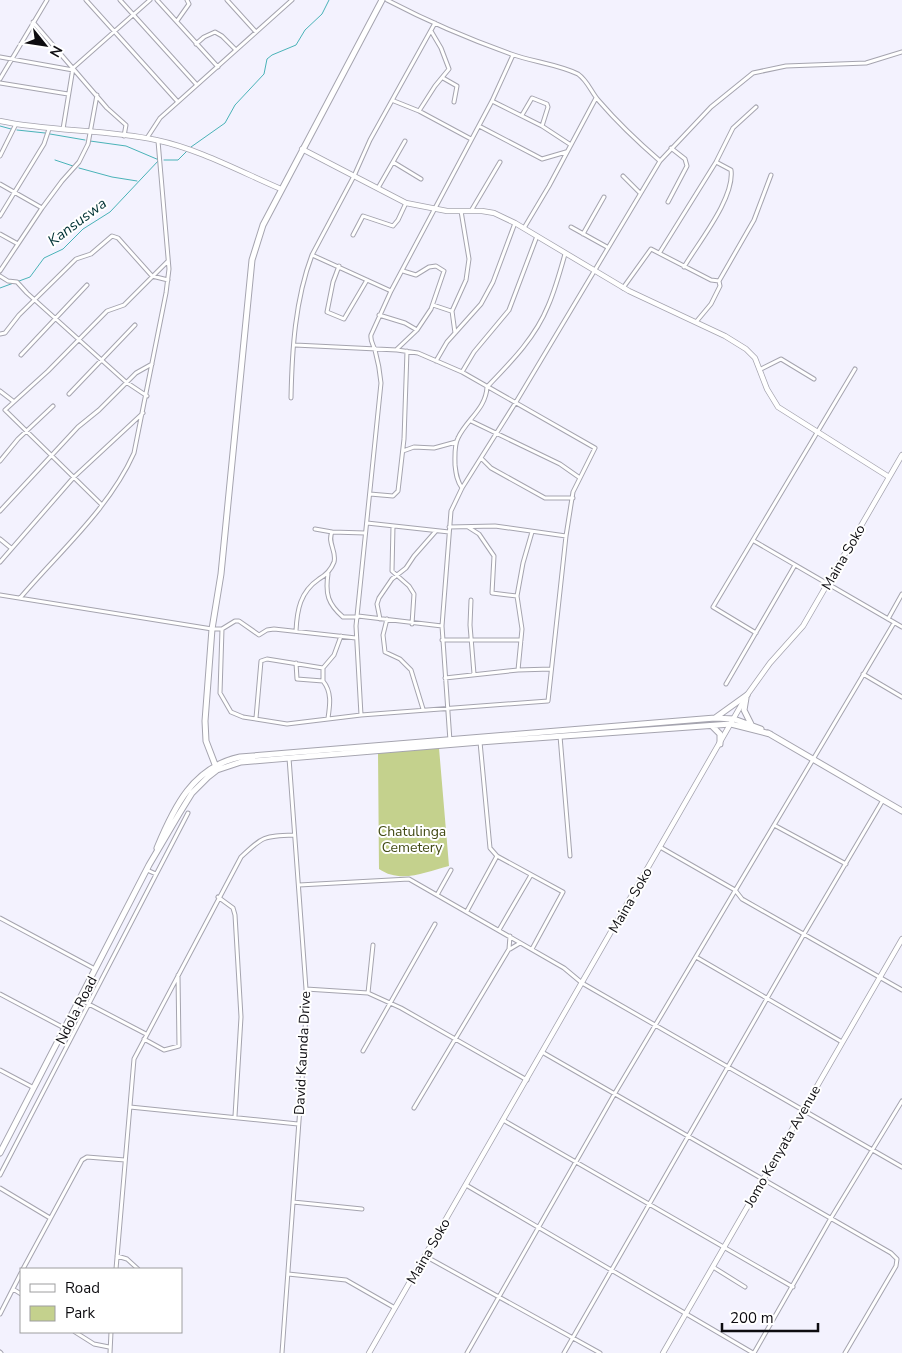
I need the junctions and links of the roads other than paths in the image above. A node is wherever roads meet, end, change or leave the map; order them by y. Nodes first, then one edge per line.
1 (47, 0) edge
2 (86, 0) edge
3 (120, 0) edge
4 (150, 0) edge
5 (157, 0) edge
6 (187, 0) edge
7 (227, 0) edge
8 (292, 0) edge
9 (382, 0) edge
10 (387, 0) edge
11 (134, 14) junction
12 (177, 21) junction
13 (33, 22) junction
14 (435, 23) junction
15 (431, 31) junction
16 (113, 32) junction
17 (256, 32) junction
18 (196, 44) junction
19 (236, 50) junction
20 (902, 52) edge
21 (513, 55) junction
22 (0, 57) edge
23 (12, 59) junction
24 (218, 67) junction
25 (73, 69) junction
26 (443, 78) junction
27 (0, 81) edge
28 (197, 85) junction
29 (69, 94) junction
30 (97, 95) junction
31 (596, 98) junction
32 (394, 101) junction
33 (492, 101) junction
34 (178, 102) junction
35 (454, 102) dead end
36 (756, 106) dead end
37 (419, 111) junction
38 (522, 115) junction
39 (0, 121) edge
40 (16, 124) junction
41 (479, 126) junction
42 (542, 126) junction
43 (50, 129) junction
44 (63, 130) junction
45 (90, 132) junction
46 (124, 136) junction
47 (147, 138) junction
48 (471, 139) junction
49 (158, 140) junction
50 (405, 141) dead end
51 (571, 145) junction
52 (302, 148) junction
53 (671, 148) junction
54 (567, 152) junction
55 (0, 156) edge
56 (660, 161) junction
57 (393, 162) junction
58 (500, 162) dead end
59 (716, 162) junction
60 (770, 175) dead end
61 (354, 176) junction
62 (622, 176) dead end
63 (422, 179) dead end
64 (0, 184) edge
65 (378, 188) junction
66 (281, 189) junction
67 (640, 193) junction
68 (15, 194) junction
69 (604, 197) dead end
70 (668, 202) dead end
71 (406, 203) junction
72 (42, 208) junction
73 (435, 209) junction
74 (461, 211) junction
75 (472, 211) junction
76 (0, 216) edge
77 (516, 223) junction
78 (571, 227) dead end
79 (524, 229) junction
80 (0, 234) edge
81 (583, 234) junction
82 (353, 235) dead end
83 (536, 236) junction
84 (18, 244) junction
85 (607, 248) junction
86 (660, 252) junction
87 (312, 254) junction
88 (565, 254) junction
89 (168, 261) junction
90 (339, 266) junction
91 (684, 267) junction
92 (403, 270) junction
93 (0, 271) edge
94 (594, 271) junction
95 (152, 276) junction
96 (1, 277) edge
97 (168, 280) junction
98 (367, 280) junction
99 (719, 281) junction
100 (87, 285) dead end
101 (623, 288) junction
102 (391, 291) junction
103 (35, 300) junction
104 (433, 305) junction
105 (452, 311) junction
106 (379, 315) junction
107 (56, 317) junction
108 (696, 322) junction
109 (135, 325) dead end
110 (417, 330) junction
111 (455, 332) junction
112 (0, 334) edge
113 (80, 339) junction
114 (295, 344) junction
115 (374, 348) junction
116 (397, 350) junction
117 (407, 351) junction
118 (21, 355) dead end
119 (102, 360) junction
120 (436, 361) junction
121 (152, 364) junction
122 (761, 369) junction
123 (855, 369) dead end
124 (462, 372) junction
125 (814, 379) dead end
126 (126, 382) junction
127 (487, 387) junction
128 (0, 391) edge
129 (69, 394) dead end
130 (147, 396) junction
131 (292, 398) dead end
132 (13, 401) junction
133 (516, 402) junction
134 (53, 406) dead end
135 (5, 410) junction
136 (144, 412) junction
137 (0, 414) edge
138 (471, 421) junction
139 (26, 432) junction
140 (817, 433) junction
141 (497, 434) junction
142 (456, 442) junction
143 (402, 452) junction
144 (50, 454) junction
145 (902, 455) edge
146 (481, 458) junction
147 (0, 461) edge
148 (74, 477) junction
149 (889, 477) junction
150 (580, 478) junction
151 (462, 488) junction
152 (370, 494) junction
153 (572, 498) junction
154 (102, 504) junction
155 (0, 511) edge
156 (367, 523) junction
157 (393, 526) junction
158 (449, 527) junction
159 (468, 527) junction
160 (315, 530) dead end
161 (436, 530) junction
162 (332, 532) junction
163 (449, 532) junction
164 (532, 532) junction
165 (365, 533) junction
166 (566, 536) junction
167 (0, 539) edge
168 (754, 541) junction
169 (11, 548) junction
170 (0, 562) edge
171 (795, 565) junction
172 (328, 574) junction
173 (396, 576) junction
174 (828, 584) junction
175 (902, 594) edge
176 (0, 595) edge
177 (517, 596) junction
178 (20, 598) junction
179 (470, 600) dead end
180 (358, 617) junction
181 (380, 619) junction
182 (387, 619) junction
183 (888, 619) junction
184 (894, 623) junction
185 (412, 624) junction
186 (442, 626) junction
187 (902, 628) edge
188 (212, 629) junction
189 (222, 630) junction
190 (296, 631) junction
191 (756, 633) junction
192 (341, 636) junction
193 (356, 638) junction
194 (442, 640) junction
195 (472, 640) junction
196 (521, 640) junction
197 (296, 663) junction
198 (323, 668) junction
199 (551, 669) junction
200 (518, 670) junction
201 (474, 674) junction
202 (863, 674) junction
203 (445, 678) junction
204 (323, 681) junction
205 (726, 684) dead end
206 (747, 695) junction
207 (902, 697) edge
208 (447, 707) junction
209 (423, 710) junction
210 (361, 715) junction
211 (256, 718) junction
212 (328, 718) junction
213 (715, 718) junction
214 (732, 721) junction
215 (751, 724) junction
216 (711, 726) junction
217 (560, 733) junction
218 (770, 734) junction
219 (479, 739) junction
220 (450, 742) junction
221 (720, 744) junction
222 (288, 755) junction
223 (812, 759) junction
224 (216, 767) junction
225 (883, 800) junction
226 (902, 811) edge
227 (188, 812) dead end
228 (774, 825) junction
229 (294, 835) junction
230 (660, 847) junction
231 (498, 856) junction
232 (570, 856) dead end
233 (846, 864) junction
234 (148, 868) junction
235 (451, 870) dead end
236 (156, 874) junction
237 (531, 875) junction
238 (298, 885) junction
239 (735, 890) junction
240 (437, 895) junction
241 (218, 897) junction
242 (467, 910) junction
243 (0, 918) edge
244 (435, 924) dead end
245 (499, 930) junction
246 (804, 934) junction
247 (510, 936) junction
248 (902, 939) edge
249 (520, 942) junction
250 (373, 945) dead end
251 (509, 949) junction
252 (532, 949) junction
253 (696, 958) junction
254 (96, 970) junction
255 (178, 974) junction
256 (880, 976) junction
257 (582, 983) junction
258 (306, 989) junction
259 (902, 990) edge
260 (368, 992) junction
261 (0, 994) edge
262 (81, 1000) junction
263 (767, 1000) junction
264 (89, 1003) junction
265 (392, 1003) junction
266 (656, 1025) junction
267 (66, 1029) junction
268 (146, 1034) junction
269 (144, 1040) junction
270 (457, 1040) junction
271 (842, 1042) junction
272 (363, 1051) dead end
273 (542, 1052) junction
274 (729, 1067) junction
275 (0, 1070) edge
276 (527, 1080) junction
277 (35, 1088) junction
278 (615, 1093) junction
279 (902, 1101) edge
280 (130, 1107) junction
281 (414, 1108) dead end
282 (803, 1109) junction
283 (234, 1116) junction
284 (503, 1120) junction
285 (298, 1124) junction
286 (689, 1137) junction
287 (874, 1149) junction
288 (0, 1153) edge
289 (125, 1160) junction
290 (576, 1162) junction
291 (902, 1167) edge
292 (0, 1175) edge
293 (763, 1179) junction
294 (466, 1185) junction
295 (0, 1188) edge
296 (293, 1202) junction
297 (649, 1204) junction
298 (362, 1209) dead end
299 (50, 1218) junction
300 (831, 1218) junction
301 (538, 1228) junction
302 (723, 1247) junction
303 (118, 1256) junction
304 (425, 1256) junction
305 (713, 1266) junction
306 (24, 1268) edge
307 (116, 1268) edge
308 (137, 1268) edge
309 (612, 1271) junction
310 (288, 1274) junction
311 (20, 1275) edge
312 (793, 1287) junction
313 (745, 1288) dead end
314 (13, 1289) junction
315 (20, 1293) edge
316 (500, 1297) junction
317 (395, 1308) junction
318 (686, 1313) junction
319 (0, 1314) edge
320 (77, 1333) edge
321 (111, 1333) edge
322 (573, 1337) junction
323 (109, 1347) junction
324 (110, 1353) edge
325 (282, 1353) edge
326 (368, 1353) edge
327 (467, 1353) edge
328 (564, 1353) edge
329 (600, 1353) edge
330 (663, 1353) edge
331 (754, 1353) edge
332 (845, 1353) edge

1 - 13 street
2 - 16 street
3 - 11 street
4 - 11 street
5 - 12 street
6 - 12 street
7 - 17 street
8 - 17 street
9 - 52 main road
10 - 14 street
11 - 16 street
11 - 28 street
12 - 18 street
13 - 23 street
13 - 25 street
14 - 15 street
14 - 21 street
15 - 26 street
15 - 32 street
16 - 25 street
16 - 34 street
17 - 19 street
18 - 19 street
18 - 24 street
19 - 24 street
20 - 53 street
21 - 31 street
21 - 33 street
22 - 23 street
23 - 25 street
23 - 27 street
24 - 28 street
25 - 29 street
25 - 30 street
26 - 35 street
26 - 37 street
27 - 29 street
28 - 34 street
29 - 44 street
30 - 45 street
30 - 46 street
31 - 51 street
31 - 56 street
32 - 37 street
32 - 61 street
33 - 38 street
33 - 41 street
34 - 47 street
36 - 59 street
37 - 48 street
38 - 42 street
38 - 42 street
39 - 40 street
40 - 43 street
40 - 55 street
41 - 48 street
41 - 54 street
42 - 51 street
43 - 44 street
43 - 68 street
44 - 45 street
45 - 46 street
45 - 72 street
46 - 47 street
47 - 49 street
48 - 73 street
49 - 66 street
49 - 89 street
50 - 57 street
51 - 54 street
52 - 61 street
52 - 66 main road
53 - 56 street
53 - 70 street
54 - 79 street
56 - 67 street
57 - 63 street
57 - 65 street
58 - 75 street
59 - 86 street
59 - 91 street
60 - 99 street
61 - 65 street
61 - 87 street
62 - 67 street
64 - 68 street
65 - 71 street
66 - 188 main road
67 - 85 street
68 - 72 street
68 - 76 street
69 - 81 street
71 - 73 street
71 - 82 street
72 - 84 street
73 - 74 street
73 - 92 street
74 - 75 street
74 - 105 street
75 - 77 street
77 - 79 street
77 - 111 street
78 - 81 street
79 - 83 street
80 - 84 street
81 - 85 street
83 - 88 street
83 - 124 street
84 - 93 street
85 - 94 street
86 - 91 street
86 - 101 street
87 - 90 street
87 - 114 street
88 - 94 street
88 - 127 street
89 - 95 street
89 - 97 street
90 - 98 street
90 - 98 street
91 - 99 street
92 - 102 street
92 - 104 street
94 - 101 street
94 - 133 street
95 - 97 street
95 - 103 street
95 - 113 street
96 - 103 street
97 - 121 street
98 - 102 street
99 - 108 street
100 - 107 street
101 - 108 street
102 - 106 street
103 - 107 street
103 - 112 street
104 - 105 street
104 - 110 street
105 - 111 street
106 - 110 street
106 - 115 street
107 - 113 street
107 - 118 street
108 - 122 street
109 - 119 street
110 - 116 street
111 - 120 street
113 - 119 street
113 - 132 street
114 - 115 street
114 - 131 street
115 - 116 street
115 - 152 street
116 - 117 street
117 - 120 street
117 - 143 street
119 - 126 street
119 - 129 street
120 - 124 street
121 - 126 street
121 - 130 street
122 - 125 street
122 - 140 street
123 - 140 street
124 - 127 street
126 - 130 street
126 - 144 street
127 - 133 street
127 - 138 street
128 - 132 street
130 - 136 street
132 - 135 street
133 - 141 street
133 - 150 street
134 - 139 street
135 - 137 street
135 - 139 street
136 - 148 street
136 - 154 street
138 - 141 street
138 - 142 street
139 - 144 street
139 - 147 street
140 - 149 street
140 - 168 street
141 - 146 street
141 - 150 street
142 - 143 street
142 - 151 street
143 - 152 street
144 - 148 street
144 - 155 street
145 - 149 street, Maina Soko
146 - 151 street
146 - 153 street
148 - 154 street
148 - 169 street
149 - 174 street, Maina Soko
150 - 153 street
151 - 158 street
152 - 156 street
153 - 166 street
154 - 178 street
156 - 157 street
156 - 165 street
157 - 161 street
157 - 173 street
158 - 159 street
158 - 163 street
159 - 164 street
159 - 177 street
160 - 162 street
161 - 163 street
161 - 173 street
162 - 165 street
162 - 172 street
163 - 186 street
164 - 166 street
164 - 177 street
165 - 180 street
166 - 199 street
167 - 169 street
168 - 171 street
168 - 191 street
169 - 170 street
171 - 174 street
171 - 191 street
172 - 180 street
172 - 190 street
173 - 181 street
173 - 185 street
174 - 183 street
174 - 206 street, Maina Soko
175 - 183 street
176 - 178 street
177 - 196 street
178 - 188 street
179 - 195 street
180 - 181 street
180 - 193 street
181 - 182 street
182 - 185 street
182 - 209 street
183 - 184 street
184 - 187 street
184 - 202 street
185 - 186 street
186 - 194 street
188 - 189 street
188 - 224 main road
189 - 190 street
189 - 211 street
190 - 192 street
191 - 205 street
192 - 193 street
192 - 198 street
193 - 210 street
194 - 195 street
194 - 203 street
195 - 196 street
195 - 201 street
196 - 200 street
197 - 198 street
197 - 204 street
197 - 211 street
198 - 204 street
199 - 200 street
199 - 208 street
200 - 201 street
201 - 203 street
202 - 207 street
202 - 223 street
203 - 208 street
204 - 212 street
206 - 213 main road
206 - 214 street, Maina Soko
206 - 215 main road
208 - 209 street
208 - 220 street
209 - 210 street
210 - 212 street
211 - 212 street
213 - 214 main road
213 - 217 main road
214 - 215 main road
214 - 216 main road
214 - 218 main road
214 - 221 street, Maina Soko
215 - 218 main road
216 - 217 main road
216 - 221 main road
217 - 219 main road
217 - 232 street
218 - 223 main road
219 - 220 main road
219 - 231 street
220 - 222 main road
221 - 230 street, Maina Soko
222 - 224 main road
222 - 229 street, David Kaunda Drive
223 - 225 main road
223 - 228 street
224 - 234 main road, Ndola Road
225 - 226 main road
225 - 233 street
227 - 236 street
228 - 233 street
228 - 239 street
229 - 238 street, David Kaunda Drive
229 - 241 street
230 - 239 street
230 - 257 street, Maina Soko
231 - 237 street
231 - 242 street
233 - 246 street
234 - 236 street
234 - 254 main road, Ndola Road
235 - 240 street
236 - 264 street
237 - 245 street
237 - 252 street
238 - 240 street
238 - 258 street, David Kaunda Drive
239 - 246 street
239 - 253 street
240 - 242 street
241 - 255 street
241 - 283 street
242 - 245 street
243 - 254 street
244 - 265 street
245 - 247 street
246 - 256 street
246 - 263 street
247 - 249 street
247 - 251 street
248 - 256 street, Jomo Kenyata Avenue
249 - 251 street
249 - 252 street
250 - 260 street
251 - 270 street
252 - 257 street
253 - 263 street
253 - 266 street
254 - 262 main road, Ndola Road
255 - 268 street
255 - 269 street
256 - 259 street
256 - 271 street, Jomo Kenyata Avenue
257 - 266 street
257 - 273 street, Maina Soko
258 - 260 street
258 - 285 street, David Kaunda Drive
260 - 265 street
261 - 267 street
262 - 264 street
262 - 267 main road, Ndola Road
263 - 271 street
263 - 274 street
264 - 268 street
264 - 292 street
265 - 270 street
265 - 272 street
266 - 274 street
266 - 278 street
267 - 277 main road, Ndola Road
268 - 269 street
269 - 280 street
270 - 276 street
270 - 281 street
271 - 282 street, Jomo Kenyata Avenue
273 - 276 street, Maina Soko
273 - 278 street
274 - 282 street
274 - 286 street
275 - 277 street
276 - 284 street, Maina Soko
277 - 288 main road, Ndola Road
278 - 286 street
278 - 290 street
279 - 287 street
280 - 283 street
280 - 289 street
282 - 287 street
282 - 293 street, Jomo Kenyata Avenue
283 - 285 street
284 - 290 street
284 - 294 street, Maina Soko
285 - 296 street, David Kaunda Drive
286 - 293 street
286 - 297 street
287 - 291 street
287 - 300 street
289 - 299 street
289 - 303 street
290 - 297 street
290 - 301 street
293 - 300 street
293 - 302 street, Jomo Kenyata Avenue
294 - 301 street
294 - 304 street, Maina Soko
295 - 299 street
296 - 298 street
296 - 310 street, David Kaunda Drive
297 - 302 street
297 - 309 street
299 - 306 street
300 - 312 street
300 - 332 street
301 - 309 street
301 - 316 street
302 - 305 street, Jomo Kenyata Avenue
302 - 312 street
303 - 307 street
303 - 308 street
304 - 316 street
304 - 317 street, Maina Soko
305 - 313 street
305 - 318 street, Jomo Kenyata Avenue
309 - 318 street
309 - 322 street
310 - 317 street
310 - 325 street, David Kaunda Drive
311 - 314 street
312 - 331 street
314 - 315 street
314 - 319 street
316 - 322 street
316 - 327 street
317 - 326 street, Maina Soko
318 - 330 street, Jomo Kenyata Avenue
318 - 331 street
320 - 323 street
321 - 323 street
322 - 328 street
322 - 329 street
323 - 324 street

